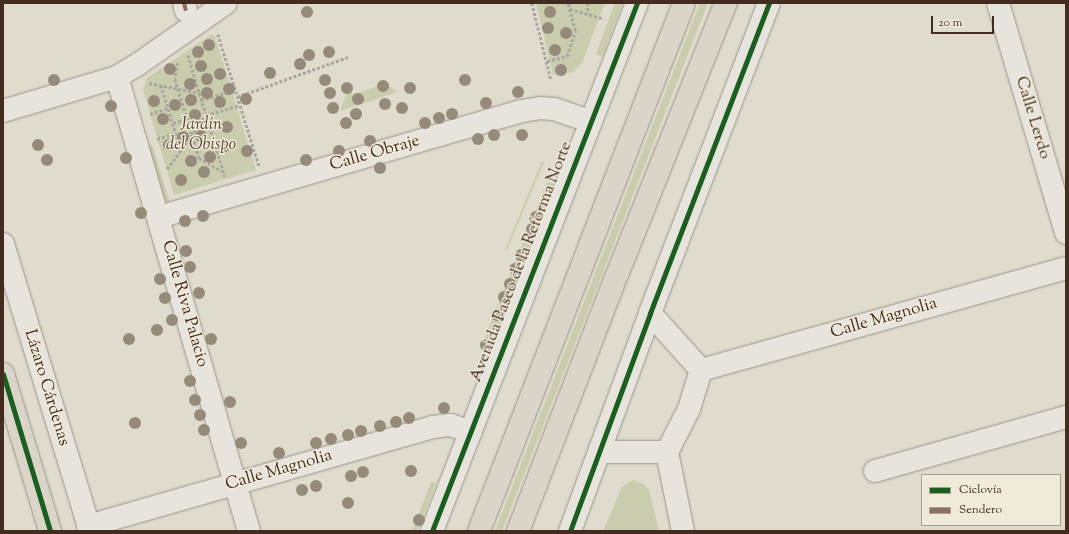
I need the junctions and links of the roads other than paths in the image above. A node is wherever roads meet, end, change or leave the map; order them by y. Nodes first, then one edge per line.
1 (226, 3) edge
2 (637, 3) edge
3 (684, 3) edge
4 (726, 3) edge
5 (769, 3) edge
6 (998, 3) edge
7 (117, 77) junction
8 (3, 111) edge
9 (591, 122) junction
10 (159, 218) junction
11 (1066, 233) edge
12 (3, 244) edge
13 (1066, 268) edge
14 (650, 312) junction
15 (701, 370) junction
16 (3, 374) edge
17 (1066, 417) edge
18 (471, 432) junction
19 (599, 452) junction
20 (668, 452) junction
21 (875, 471) dead end
22 (236, 484) junction
23 (89, 528) edge
24 (50, 531) edge
25 (249, 531) edge
26 (432, 531) edge
27 (479, 531) edge
28 (518, 531) edge
29 (570, 531) edge
30 (683, 531) edge

1 - 7 street
2 - 9 street, Avenida Paseo de la Reforma Norte
3 - 27 main road
4 - 28 main road
5 - 14 street
6 - 11 street, Calle Lerdo
7 - 8 street
7 - 10 street, Calle Riva Palacio
9 - 10 street, Calle Obraje
9 - 18 street, Avenida Paseo de la Reforma Norte
10 - 22 street, Calle Riva Palacio
12 - 23 street, Lázaro Cárdenas
13 - 15 street, Calle Magnolia
14 - 15 street
14 - 19 street
15 - 20 street
16 - 24 main road
17 - 21 street
18 - 22 street, Calle Magnolia
18 - 26 street, Avenida Paseo de la Reforma Norte
19 - 20 street
19 - 29 street
20 - 30 street
22 - 23 street, Calle Magnolia
22 - 25 street, Calle Riva Palacio

